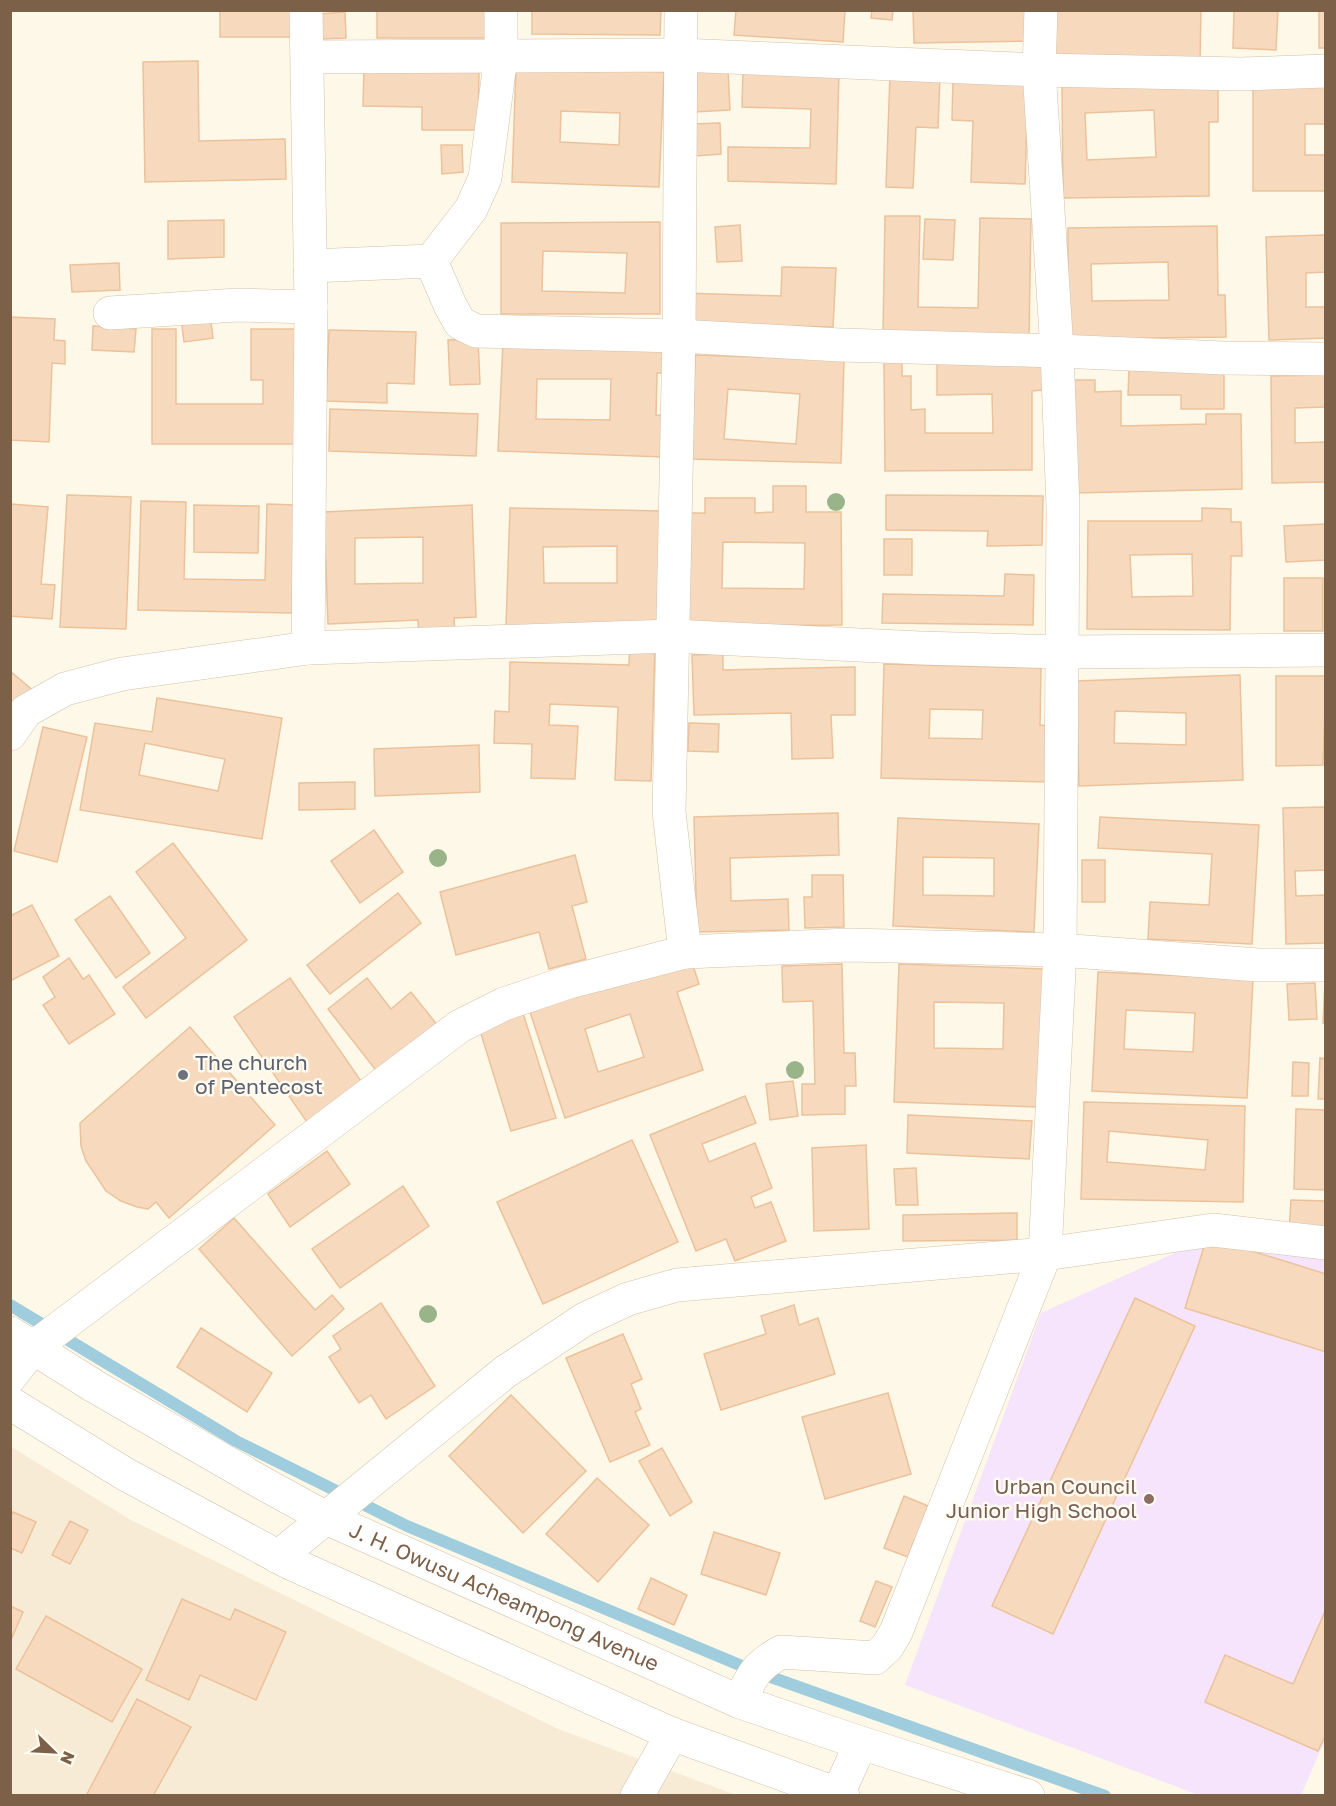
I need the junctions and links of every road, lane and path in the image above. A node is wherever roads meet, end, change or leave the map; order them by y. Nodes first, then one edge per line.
1 (306, 10) edge
2 (501, 10) edge
3 (681, 10) edge
4 (1041, 10) edge
5 (680, 55) junction
6 (501, 56) junction
7 (308, 57) junction
8 (1039, 70) junction
9 (1326, 70) edge
10 (430, 261) junction
11 (310, 266) junction
12 (311, 307) junction
13 (110, 313) dead end
14 (679, 336) junction
15 (1057, 351) junction
16 (1326, 359) edge
17 (672, 636) junction
18 (308, 648) junction
19 (1326, 650) edge
20 (1062, 652) junction
21 (10, 734) edge
22 (1060, 950) junction
23 (685, 952) junction
24 (1326, 965) edge
25 (1326, 1243) edge
26 (1045, 1254) junction
27 (22, 1340) edge
28 (10, 1377) edge
29 (10, 1403) edge
30 (326, 1518) junction
31 (278, 1557) junction
32 (740, 1702) junction
33 (672, 1734) junction
34 (861, 1743) junction
35 (839, 1795) edge
36 (637, 1796) edge
37 (1028, 1796) edge

1 - 7 street
2 - 6 street
3 - 5 street
4 - 8 street
5 - 6 street
5 - 8 street
5 - 14 street
6 - 7 street
6 - 10 street
7 - 11 street
8 - 9 street
8 - 15 street
10 - 11 street
10 - 14 street
11 - 12 street
12 - 13 street
12 - 18 street
14 - 15 street
14 - 17 street
15 - 16 street
15 - 20 street
17 - 18 street
17 - 20 street
17 - 23 street
18 - 21 street
19 - 20 street
20 - 22 street
22 - 23 street
22 - 24 street
22 - 26 street
23 - 27 street
25 - 26 street
26 - 30 street
26 - 32 street
27 - 28 street
27 - 30 street, J. H. Owusu Acheampong Avenue
29 - 31 street
30 - 31 street
30 - 32 street, J. H. Owusu Acheampong Avenue
31 - 33 street
32 - 34 street, J. H. Owusu Acheampong Avenue
33 - 35 street
33 - 36 street
34 - 35 street
34 - 37 street, J. H. Owusu Acheampong Avenue

